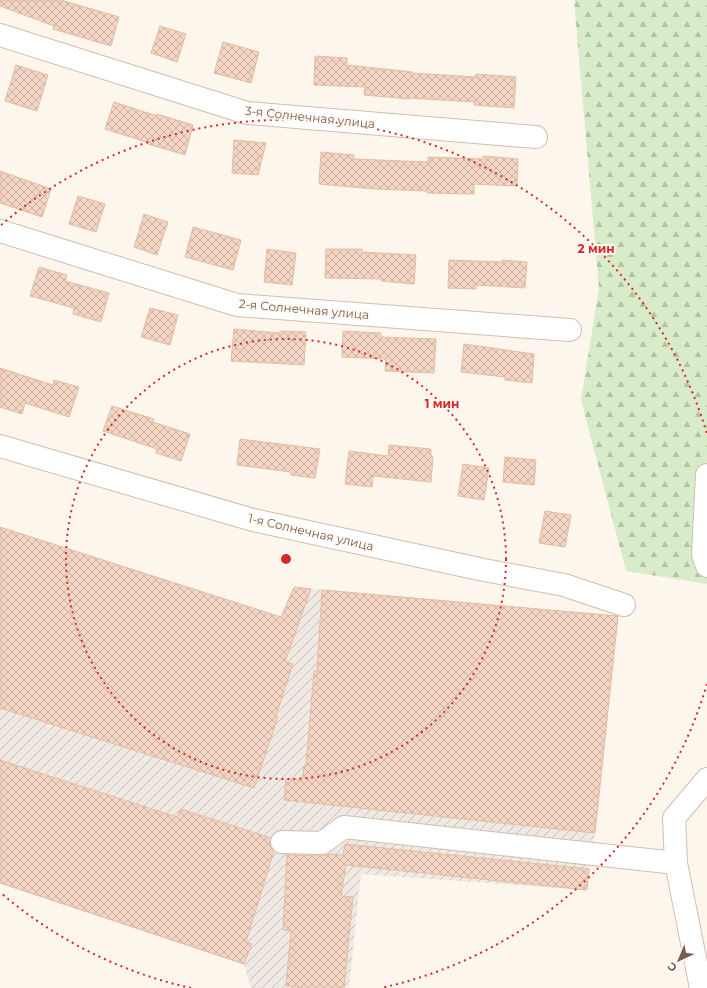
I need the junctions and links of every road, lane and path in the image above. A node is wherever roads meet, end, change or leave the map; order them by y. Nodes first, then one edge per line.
1 (0, 35) edge
2 (536, 137) dead end
3 (0, 231) edge
4 (570, 330) dead end
5 (0, 446) edge
6 (707, 475) edge
7 (707, 566) edge
8 (624, 605) dead end
9 (707, 779) edge
10 (282, 842) dead end
11 (676, 863) junction
12 (701, 988) edge

1 - 2 street, 3-я Солнечная улица
3 - 4 street, 2-я Солнечная улица
5 - 8 street, 1-я Солнечная улица
6 - 7 street
9 - 11 street
10 - 11 street
11 - 12 street

